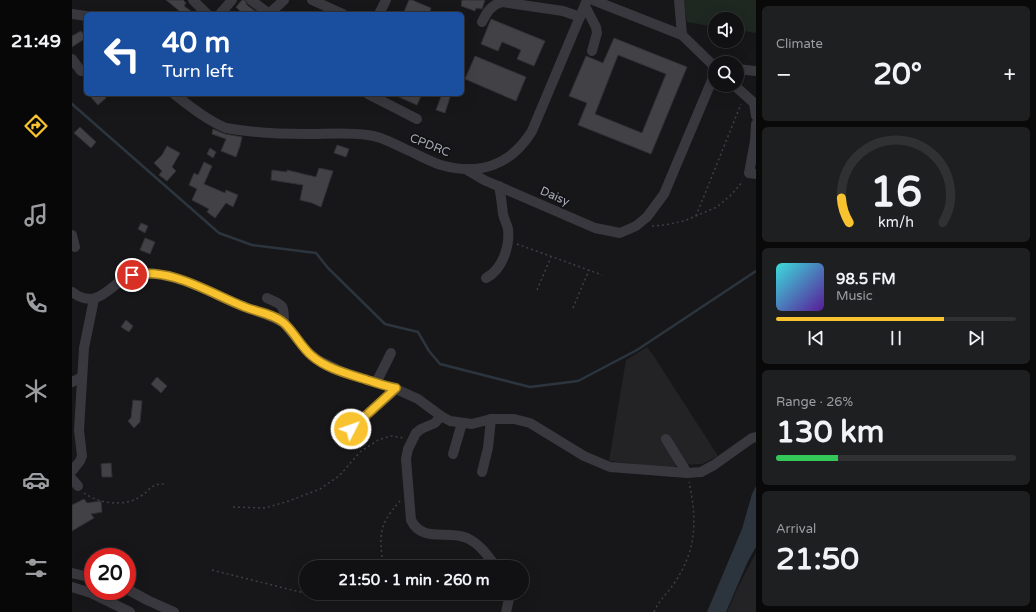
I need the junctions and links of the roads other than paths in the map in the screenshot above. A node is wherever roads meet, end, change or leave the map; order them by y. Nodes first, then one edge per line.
1 (193, 0) edge
2 (232, 0) edge
3 (251, 0) edge
4 (284, 0) edge
5 (386, 0) edge
6 (678, 0) edge
7 (319, 1) edge
8 (588, 2) edge
9 (205, 12) edge
10 (222, 12) edge
11 (267, 12) edge
12 (271, 12) edge
13 (339, 12) edge
14 (381, 12) edge
15 (72, 14) edge
16 (84, 16) edge
17 (580, 17) junction
18 (482, 22) dead end
19 (682, 35) junction
20 (592, 51) dead end
21 (72, 59) edge
22 (708, 60) edge
23 (744, 70) edge
24 (81, 71) dead end
25 (756, 71) edge
26 (708, 90) edge
27 (741, 92) edge
28 (177, 96) edge
29 (372, 96) edge
30 (755, 103) edge
31 (756, 116) edge
32 (417, 119) dead end
33 (756, 124) edge
34 (756, 141) edge
35 (467, 170) junction
36 (752, 173) edge
37 (499, 186) junction
38 (72, 235) edge
39 (75, 247) dead end
40 (486, 278) dead end
41 (72, 292) edge
42 (267, 298) dead end
43 (94, 299) junction
44 (284, 323) junction
45 (391, 353) dead end
46 (82, 377) junction
47 (72, 382) edge
48 (375, 382) junction
49 (396, 388) junction
50 (441, 416) junction
51 (491, 420) junction
52 (462, 423) junction
53 (351, 429) dead end
54 (756, 436) edge
55 (666, 439) dead end
56 (453, 454) dead end
57 (72, 471) edge
58 (482, 472) dead end
59 (687, 473) junction
60 (491, 560) edge
61 (72, 573) edge
62 (84, 576) edge
63 (72, 587) edge
64 (136, 594) edge
65 (509, 600) edge
66 (130, 612) edge
67 (174, 612) edge
68 (506, 612) edge

1 - 9 street
2 - 10 street
3 - 11 street
4 - 12 street
5 - 14 street
6 - 19 street
7 - 13 street
8 - 17 street, CPDRC
8 - 19 street
8 - 20 street
15 - 16 street
17 - 18 street
17 - 35 street, CPDRC
19 - 22 street
21 - 24 street
23 - 25 street
26 - 37 street, Daisy
27 - 30 street
28 - 35 street, CPDRC
29 - 32 street
30 - 31 street
33 - 34 street
34 - 36 street
35 - 37 street, Daisy
37 - 40 street
38 - 39 street
41 - 43 street
42 - 44 street
43 - 44 street
43 - 46 street
44 - 48 street
45 - 48 street
46 - 47 street
46 - 57 street
48 - 49 street
49 - 50 street
49 - 53 street
50 - 52 street
50 - 60 street
51 - 52 street
51 - 58 street
51 - 59 street
52 - 56 street
54 - 59 street
55 - 59 street
61 - 62 street
63 - 66 street
64 - 67 street
65 - 68 street

